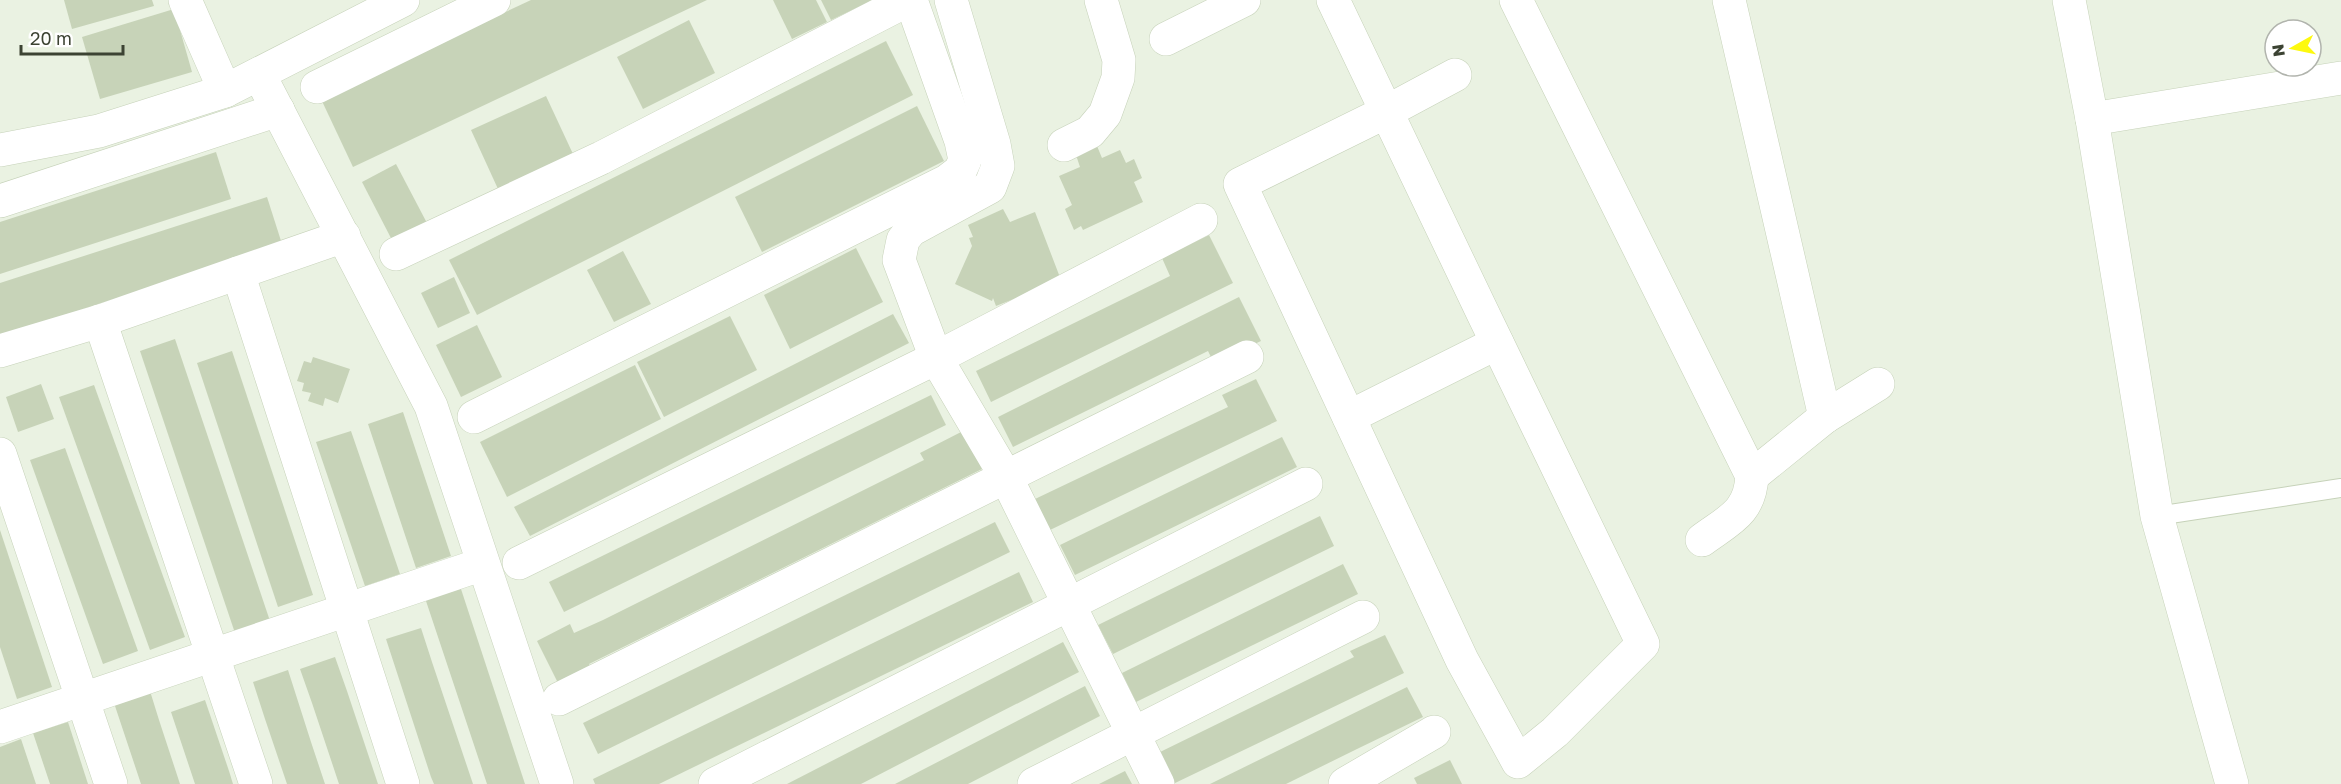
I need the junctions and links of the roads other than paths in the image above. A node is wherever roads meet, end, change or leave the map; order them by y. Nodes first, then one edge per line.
1 (185, 0) edge
2 (403, 0) edge
3 (494, 0) edge
4 (909, 0) edge
5 (951, 0) edge
6 (1101, 0) edge
7 (1244, 0) edge
8 (1333, 0) edge
9 (1516, 0) edge
10 (1730, 0) edge
11 (2069, 0) edge
12 (1166, 39) dead end
13 (259, 74) junction
14 (1455, 75) dead end
15 (2341, 78) edge
16 (317, 87) dead end
17 (225, 91) junction
18 (278, 110) junction
19 (1386, 112) junction
20 (2092, 119) junction
21 (1064, 145) dead end
22 (0, 150) edge
23 (0, 201) edge
24 (1201, 220) dead end
25 (344, 236) junction
26 (396, 254) dead end
27 (238, 273) junction
28 (100, 321) junction
29 (1497, 343) junction
30 (0, 351) edge
31 (1247, 357) dead end
32 (936, 358) junction
33 (1878, 384) dead end
34 (474, 417) dead end
35 (1349, 417) junction
36 (1825, 417) junction
37 (0, 454) edge
38 (1752, 476) junction
39 (1006, 477) junction
40 (1306, 484) dead end
41 (2341, 488) edge
42 (2157, 516) junction
43 (1702, 540) dead end
44 (519, 563) dead end
45 (483, 564) junction
46 (1070, 606) junction
47 (346, 610) junction
48 (1363, 617) dead end
49 (213, 656) junction
50 (83, 699) junction
51 (559, 699) dead end
52 (0, 726) edge
53 (1434, 732) dead end
54 (1134, 735) junction
55 (1388, 774) edge
56 (111, 784) edge
57 (256, 784) edge
58 (403, 784) edge
59 (557, 784) edge
60 (715, 784) edge
61 (1034, 784) edge
62 (1158, 784) edge
63 (1345, 784) edge
64 (2232, 784) edge

1 - 17 street
2 - 13 street
3 - 16 street
4 - 26 street
4 - 34 street
5 - 32 street
6 - 21 street
7 - 12 street
8 - 19 street
9 - 38 street
10 - 36 street
11 - 20 street
13 - 17 street
13 - 18 street
14 - 19 street
15 - 20 street
17 - 22 street
18 - 23 street
18 - 25 street
19 - 29 street
19 - 35 street
20 - 42 street
24 - 32 street
25 - 27 street
25 - 45 street
27 - 28 street
27 - 47 street
28 - 30 street
28 - 49 street
29 - 35 street
29 - 35 street
31 - 39 street
32 - 39 street
32 - 44 street
33 - 36 street
36 - 38 street
37 - 50 street
38 - 43 street
39 - 46 street
39 - 51 street
40 - 46 street
41 - 42 lane
42 - 64 street
45 - 47 street
45 - 59 street
46 - 54 street
46 - 60 street
47 - 49 street
47 - 58 street
48 - 54 street
49 - 50 street
49 - 57 street
50 - 52 street
50 - 56 street
53 - 55 street
54 - 61 street
54 - 62 street
55 - 63 street

